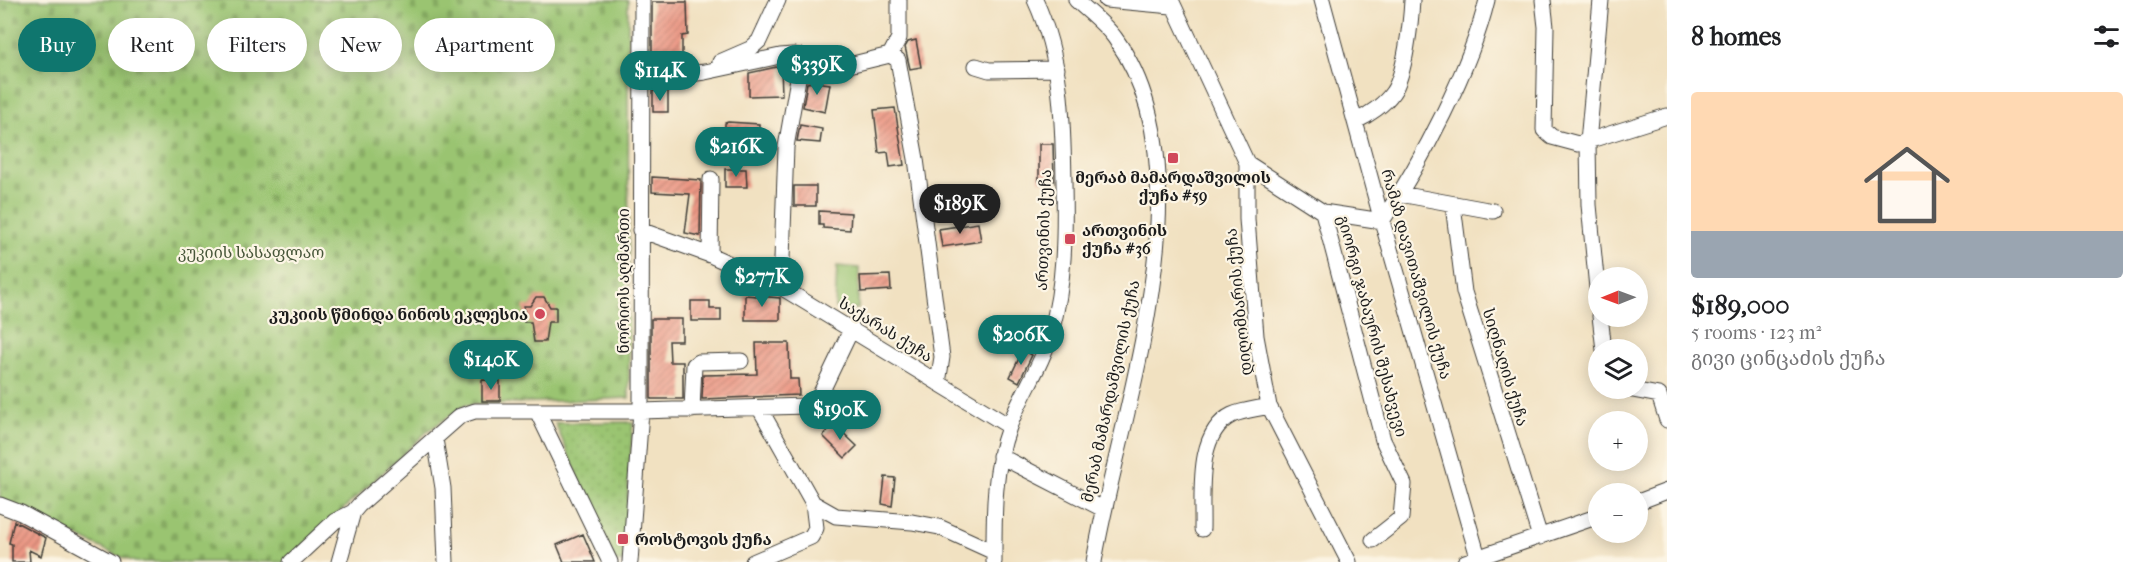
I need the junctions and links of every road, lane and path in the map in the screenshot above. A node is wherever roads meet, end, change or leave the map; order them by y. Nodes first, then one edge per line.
1 (642, 0) edge
2 (778, 0) edge
3 (899, 0) edge
4 (906, 0) edge
5 (1035, 0) edge
6 (1076, 0) edge
7 (1106, 0) edge
8 (1322, 0) edge
9 (1412, 0) edge
10 (1487, 0) edge
11 (1543, 0) edge
12 (1601, 0) edge
13 (1172, 3) edge
14 (898, 38) junction
15 (890, 55) junction
16 (853, 64) junction
17 (976, 66) dead end
18 (1057, 69) junction
19 (705, 72) junction
20 (641, 80) junction
21 (1667, 116) edge
22 (1356, 121) junction
23 (1588, 141) junction
24 (1247, 163) junction
25 (711, 179) dead end
26 (1400, 194) junction
27 (1453, 205) junction
28 (1493, 211) dead end
29 (1323, 212) junction
30 (1382, 221) junction
31 (640, 230) junction
32 (710, 255) junction
33 (1595, 267) edge
34 (781, 287) junction
35 (852, 328) junction
36 (741, 361) dead end
37 (938, 383) junction
38 (1648, 393) edge
39 (1269, 406) junction
40 (760, 409) junction
41 (692, 410) junction
42 (537, 411) junction
43 (641, 411) junction
44 (1667, 420) edge
45 (1009, 426) junction
46 (435, 439) junction
47 (1000, 456) junction
48 (1667, 491) edge
49 (1648, 498) edge
50 (813, 503) junction
51 (0, 505) edge
52 (1103, 509) junction
53 (353, 512) junction
54 (1588, 520) edge
55 (1202, 529) dead end
56 (1540, 537) junction
57 (1373, 540) dead end
58 (994, 557) edge
59 (1472, 560) edge
60 (111, 562) edge
61 (291, 562) edge
62 (339, 562) edge
63 (446, 562) edge
64 (610, 562) edge
65 (630, 562) edge
66 (755, 562) edge
67 (1094, 562) edge
68 (1349, 562) edge

1 - 20 street, ნორიოს აღმართი
2 - 19 street
3 - 14 street
4 - 14 street
5 - 18 street, ართვინის ქუჩა
6 - 52 street, მერაბ მამარდაშვილის ქუჩა
7 - 13 street
8 - 22 street, რამაზ დავითაშვილის ქუჩა
9 - 22 street
10 - 26 street
11 - 23 street
12 - 23 street
13 - 24 street
14 - 15 street
15 - 16 street
15 - 37 street
16 - 19 street
16 - 34 street
17 - 18 street
18 - 45 street, ართვინის ქუჩა
19 - 20 street
20 - 31 street, ნორიოს აღმართი
21 - 23 street
22 - 30 street, რამაზ დავითაშვილის ქუჩა
23 - 33 street
24 - 29 street
24 - 39 street, დიღომბარის ქუჩა
25 - 32 street
26 - 27 street
26 - 30 street
27 - 28 street
27 - 56 street, სიღნაღის ქუჩა
29 - 30 street
29 - 57 street, გიორგი ჯაბაურის შესახვევი
30 - 59 street, რამაზ დავითაშვილის ქუჩა
31 - 32 street, საქარას ქუჩა
31 - 43 street, ნორიოს აღმართი
32 - 34 street, საქარას ქუჩა
34 - 35 street, საქარას ქუჩა
35 - 37 street, საქარას ქუჩა
35 - 40 street
36 - 41 street
37 - 45 street, საქარას ქუჩა
38 - 44 street
39 - 55 street
39 - 68 street, დიღომბარის ქუჩა
40 - 41 street
40 - 50 street
41 - 43 street
42 - 43 street
42 - 46 street
42 - 64 street
43 - 65 street, ნორიოს აღმართი
45 - 47 street, ართვინის ქუჩა
46 - 53 street
46 - 63 street
47 - 52 street
47 - 58 street, ართვინის ქუჩა
48 - 49 street
50 - 58 street
50 - 66 street
51 - 60 street
52 - 67 street, მერაბ მამარდაშვილის ქუჩა
53 - 61 street
53 - 62 street
54 - 56 street
56 - 59 street

